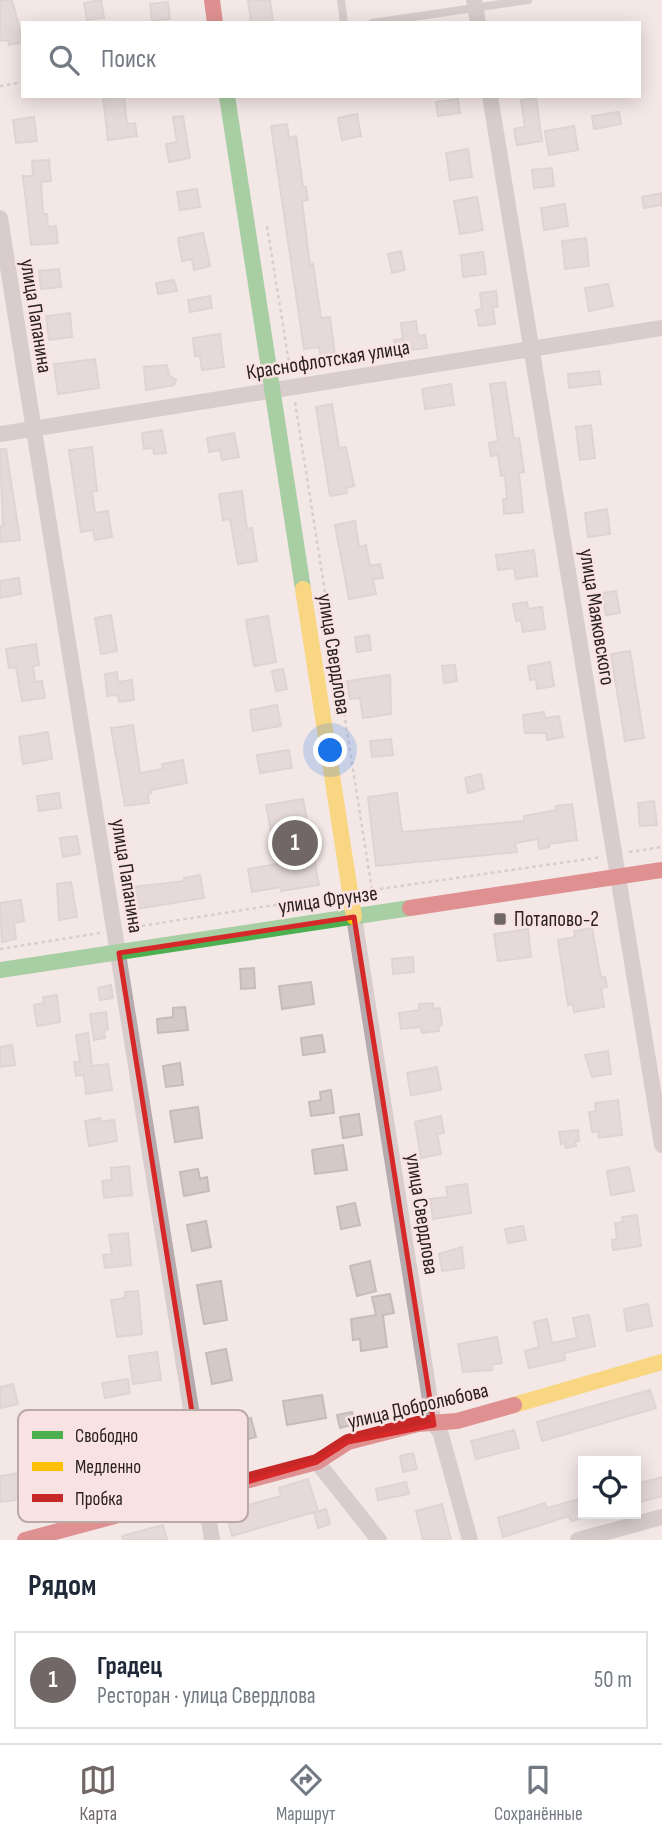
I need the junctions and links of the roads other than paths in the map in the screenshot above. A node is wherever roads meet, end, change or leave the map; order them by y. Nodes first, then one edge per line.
1 (212, 0) edge
2 (341, 0) edge
3 (528, 0) edge
4 (475, 10) edge
5 (215, 21) edge
6 (344, 21) edge
7 (388, 21) edge
8 (227, 98) edge
9 (490, 98) edge
10 (0, 218) edge
11 (662, 328) edge
12 (533, 348) junction
13 (272, 390) junction
14 (32, 429) junction
15 (0, 434) edge
16 (662, 870) edge
17 (616, 878) junction
18 (354, 917) junction
19 (119, 953) junction
20 (0, 970) edge
21 (662, 1145) edge
22 (662, 1362) edge
23 (192, 1410) edge
24 (434, 1424) junction
25 (317, 1462) junction
26 (248, 1482) edge
27 (662, 1517) edge
28 (95, 1522) edge
29 (209, 1522) edge
30 (25, 1540) edge
31 (212, 1540) edge
32 (379, 1540) edge
33 (470, 1540) edge
34 (578, 1540) edge

1 - 5 street
2 - 6 lane
3 - 4 lane
4 - 7 lane
8 - 13 street, улица Свердлова
9 - 12 street, улица Маяковского
10 - 14 street, улица Папанина
11 - 12 street, Краснофлотская улица
12 - 13 street, Краснофлотская улица
12 - 17 street, улица Маяковского
13 - 14 street, Краснофлотская улица
13 - 18 street, улица Свердлова
14 - 15 street, Краснофлотская улица
14 - 19 street, улица Папанина
16 - 17 street, улица Фрунзе
17 - 18 street, улица Фрунзе
17 - 21 street, улица Маяковского
18 - 19 street, улица Фрунзе
18 - 24 street, улица Свердлова
19 - 20 street, улица Фрунзе
19 - 23 street, улица Папанина
22 - 24 street, улица Добролюбова
24 - 25 street, улица Добролюбова
24 - 33 street, улица Свердлова
25 - 26 street, улица Добролюбова
25 - 32 street
27 - 34 street
28 - 30 street, улица Добролюбова
29 - 31 street, улица Папанина

